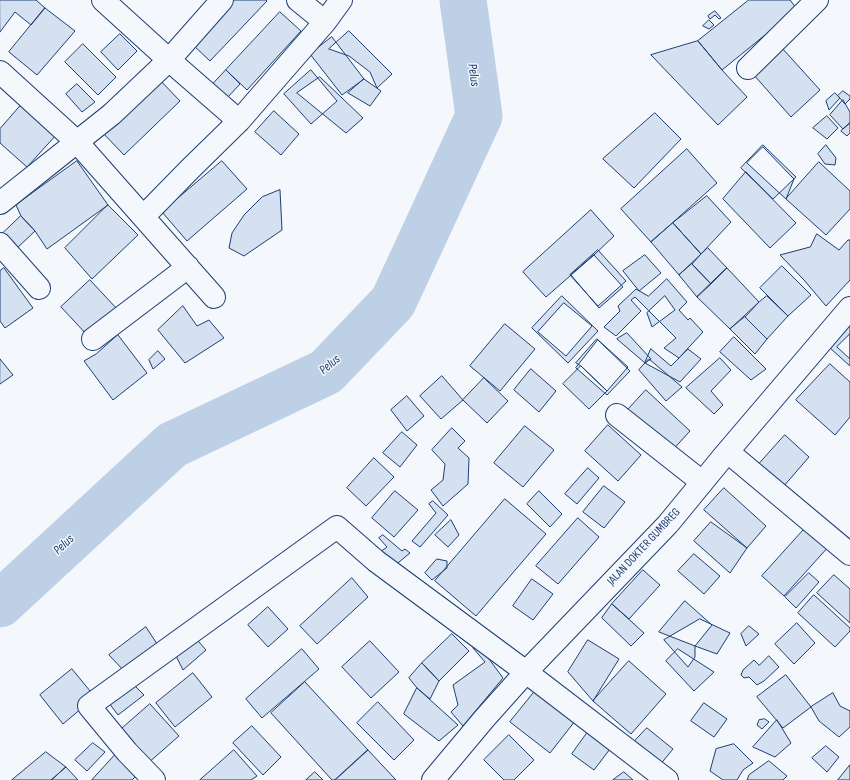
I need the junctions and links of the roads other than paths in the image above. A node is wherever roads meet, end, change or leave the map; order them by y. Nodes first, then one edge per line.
1 (103, 0) edge
2 (222, 0) edge
3 (298, 0) edge
4 (341, 0) edge
5 (817, 0) edge
6 (324, 22) junction
7 (169, 60) junction
8 (748, 68) dead end
9 (0, 72) edge
10 (239, 121) junction
11 (77, 142) junction
12 (0, 203) edge
13 (144, 216) junction
14 (0, 244) edge
15 (188, 267) junction
16 (39, 288) dead end
17 (214, 297) dead end
18 (850, 308) edge
19 (93, 339) dead end
20 (617, 415) dead end
21 (728, 452) junction
22 (702, 482) junction
23 (850, 554) edge
24 (526, 672) junction
25 (154, 780) edge
26 (433, 780) edge
27 (667, 780) edge

1 - 7 street
2 - 7 street
3 - 6 street
4 - 6 street
5 - 8 street
6 - 10 street
7 - 10 street
7 - 11 street
9 - 11 street
10 - 13 street
11 - 12 street
11 - 13 street
13 - 15 street
14 - 16 street
15 - 17 street
15 - 19 street
18 - 21 street, JALAN DOKTER GUMBREG
20 - 22 street
21 - 22 street, JALAN DOKTER GUMBREG
21 - 23 street
22 - 24 street, JALAN DOKTER GUMBREG
24 - 25 street
24 - 26 street, JALAN DOKTER GUMBREG
24 - 27 street

